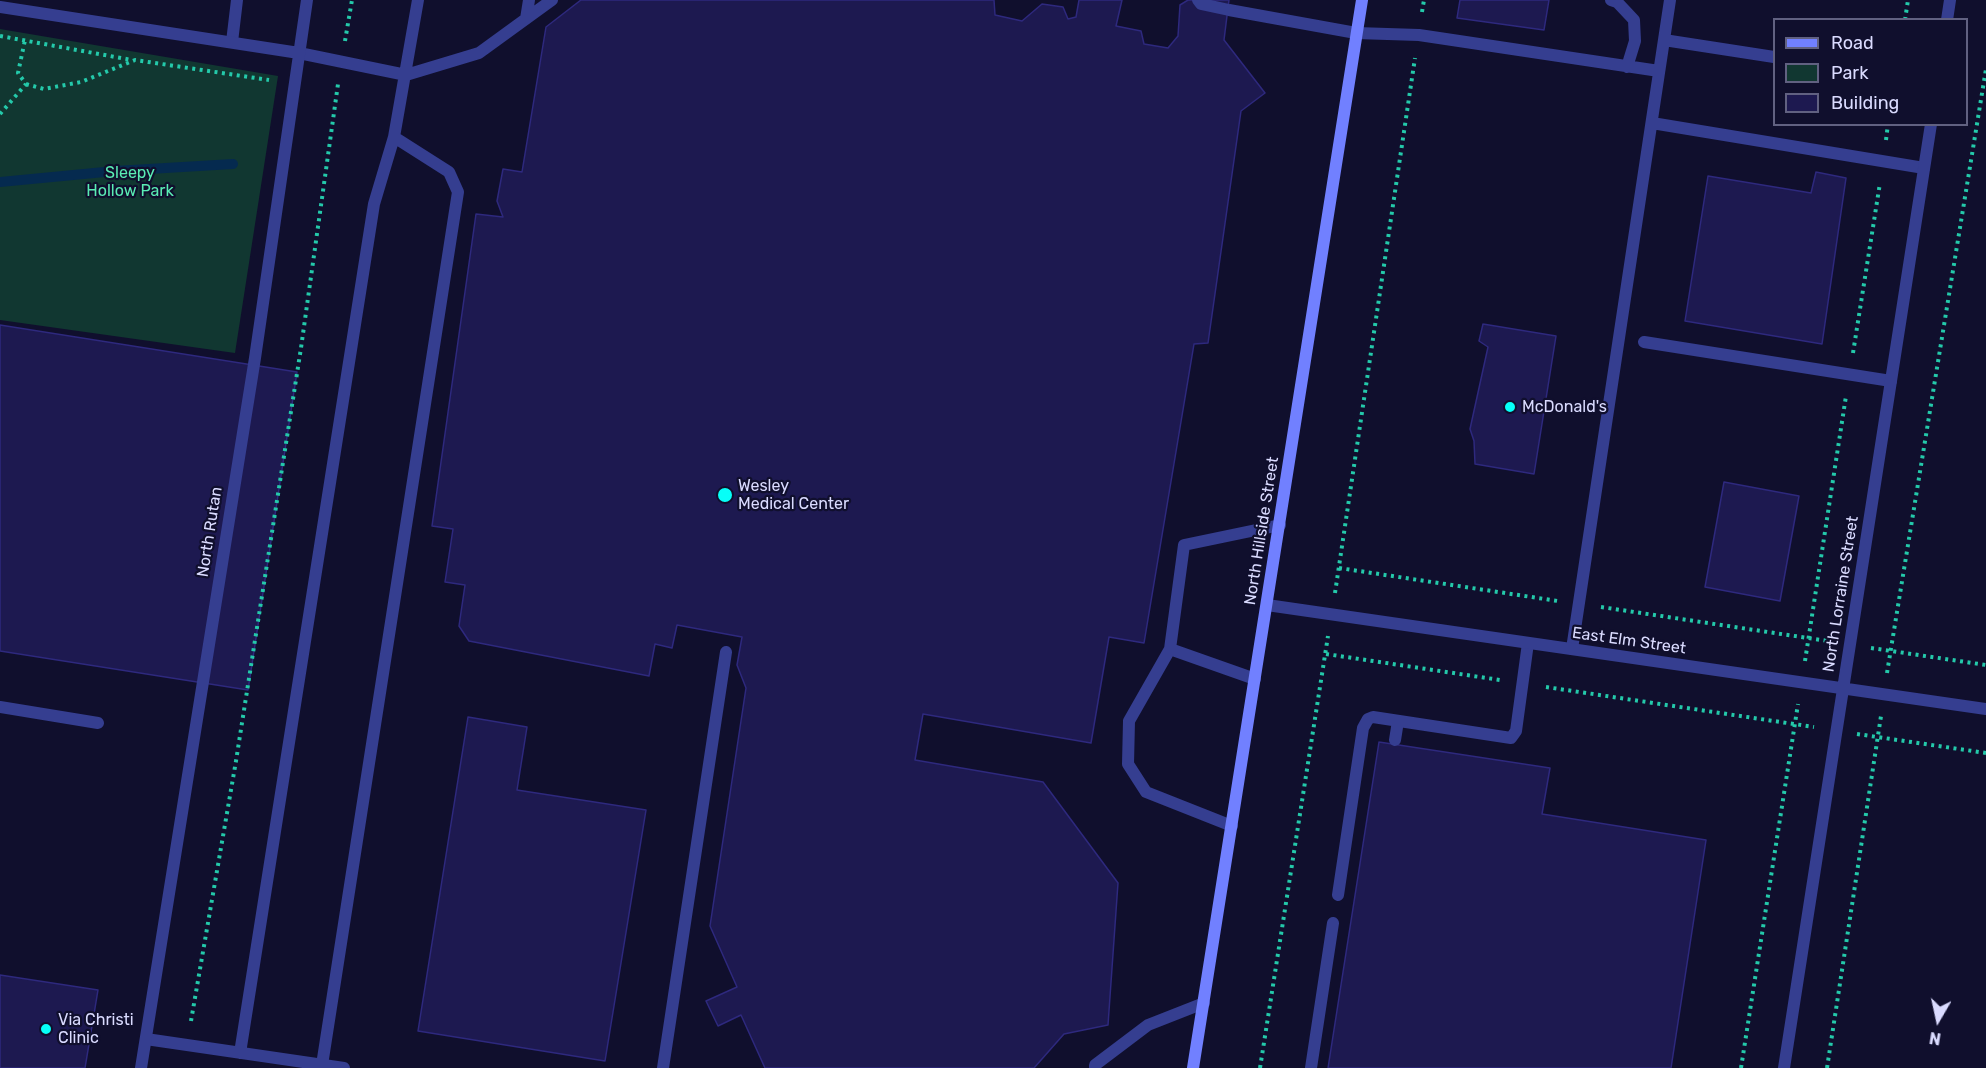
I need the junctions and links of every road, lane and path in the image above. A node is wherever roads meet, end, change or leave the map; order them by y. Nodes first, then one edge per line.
1 (237, 0) edge
2 (307, 0) edge
3 (352, 0) edge
4 (418, 0) edge
5 (529, 0) edge
6 (552, 0) edge
7 (1198, 0) edge
8 (1362, 0) edge
9 (1424, 0) edge
10 (1611, 0) edge
11 (1670, 0) edge
12 (1908, 0) edge
13 (1950, 0) edge
14 (1230, 5) edge
15 (0, 7) edge
16 (1905, 18) edge
17 (1947, 18) edge
18 (526, 19) junction
19 (1356, 33) junction
20 (1419, 35) junction
21 (0, 36) edge
22 (25, 40) junction
23 (1664, 40) junction
24 (232, 42) junction
25 (299, 53) junction
26 (1773, 57) edge
27 (135, 60) junction
28 (342, 62) junction
29 (1627, 66) junction
30 (1986, 69) edge
31 (1659, 71) junction
32 (406, 75) junction
33 (269, 80) dead end
34 (26, 84) junction
35 (0, 114) edge
36 (1652, 123) junction
37 (1888, 126) edge
38 (1930, 126) edge
39 (394, 137) junction
40 (1883, 161) junction
41 (1924, 168) junction
42 (1644, 342) dead end
43 (1850, 375) junction
44 (1891, 381) junction
45 (1280, 525) junction
46 (1339, 568) junction
47 (1579, 604) junction
48 (1267, 605) junction
49 (1332, 614) junction
50 (1809, 638) junction
51 (1528, 643) junction
52 (1850, 645) junction
53 (1170, 649) junction
54 (1572, 649) junction
55 (1891, 650) junction
56 (726, 651) dead end
57 (1326, 654) junction
58 (1986, 665) edge
59 (1255, 680) junction
60 (1802, 682) junction
61 (1522, 683) junction
62 (1843, 689) junction
63 (1884, 694) junction
64 (0, 706) edge
65 (1986, 709) edge
66 (1398, 721) junction
67 (98, 723) dead end
68 (1795, 724) junction
69 (1836, 731) junction
70 (1878, 737) junction
71 (1395, 740) dead end
72 (1986, 753) edge
73 (1232, 826) junction
74 (1338, 895) dead end
75 (1333, 923) dead end
76 (1204, 1003) junction
77 (146, 1039) junction
78 (187, 1045) junction
79 (240, 1053) junction
80 (322, 1065) junction
81 (1094, 1067) edge
82 (141, 1068) edge
83 (344, 1068) edge
84 (663, 1068) edge
85 (1193, 1068) edge
86 (1260, 1068) edge
87 (1311, 1068) edge
88 (1741, 1068) edge
89 (1784, 1068) edge
90 (1827, 1068) edge

1 - 24 street
2 - 25 street, North Rutan
3 - 28 path
4 - 32 street
5 - 18 street
6 - 18 street
7 - 14 street
8 - 19 main road, North Hillside Street
9 - 20 path
10 - 29 street
11 - 23 street
12 - 16 path
13 - 17 street
14 - 19 street
15 - 24 street
18 - 32 street
19 - 20 street
19 - 45 main road, North Hillside Street
20 - 29 street
20 - 46 path
21 - 22 path
22 - 27 path
22 - 34 path
23 - 26 street
23 - 31 street
24 - 25 street
25 - 28 street
25 - 77 street, North Rutan
27 - 33 path
27 - 34 path
28 - 32 street
28 - 78 path
29 - 31 street
30 - 55 path
31 - 36 street
32 - 39 street
34 - 35 path
36 - 40 street
36 - 47 street
37 - 40 path
38 - 41 street, North Lorraine Street
39 - 79 street
39 - 80 street
40 - 41 street
40 - 43 path
41 - 44 street, North Lorraine Street
42 - 43 street
43 - 44 street
43 - 50 path
44 - 52 street, North Lorraine Street
45 - 48 main road, North Hillside Street
45 - 53 street
46 - 47 path
46 - 49 path
47 - 50 path
47 - 54 street
48 - 49 street, East Elm Street
48 - 59 main road, North Hillside Street
49 - 51 street, East Elm Street
49 - 57 path
50 - 52 path
50 - 60 path
51 - 54 street, East Elm Street
51 - 61 street
52 - 55 path
52 - 62 street, North Lorraine Street
53 - 59 street
53 - 73 street
54 - 60 street, East Elm Street
55 - 58 path
55 - 63 path
56 - 84 street
57 - 61 path
57 - 86 path
59 - 73 main road, North Hillside Street
60 - 62 street, East Elm Street
60 - 68 path
61 - 66 street
61 - 68 path
62 - 63 street, East Elm Street
62 - 69 street, North Lorraine Street
63 - 65 street, East Elm Street
63 - 70 path
64 - 67 street
66 - 71 street
66 - 74 street
68 - 69 path
68 - 88 path
69 - 70 path
69 - 89 street, North Lorraine Street
70 - 72 path
70 - 90 path
73 - 76 main road, North Hillside Street
75 - 87 street
76 - 81 street
76 - 85 main road, North Hillside Street
77 - 78 street
77 - 82 street, North Rutan
78 - 79 street
79 - 80 street
80 - 83 street

